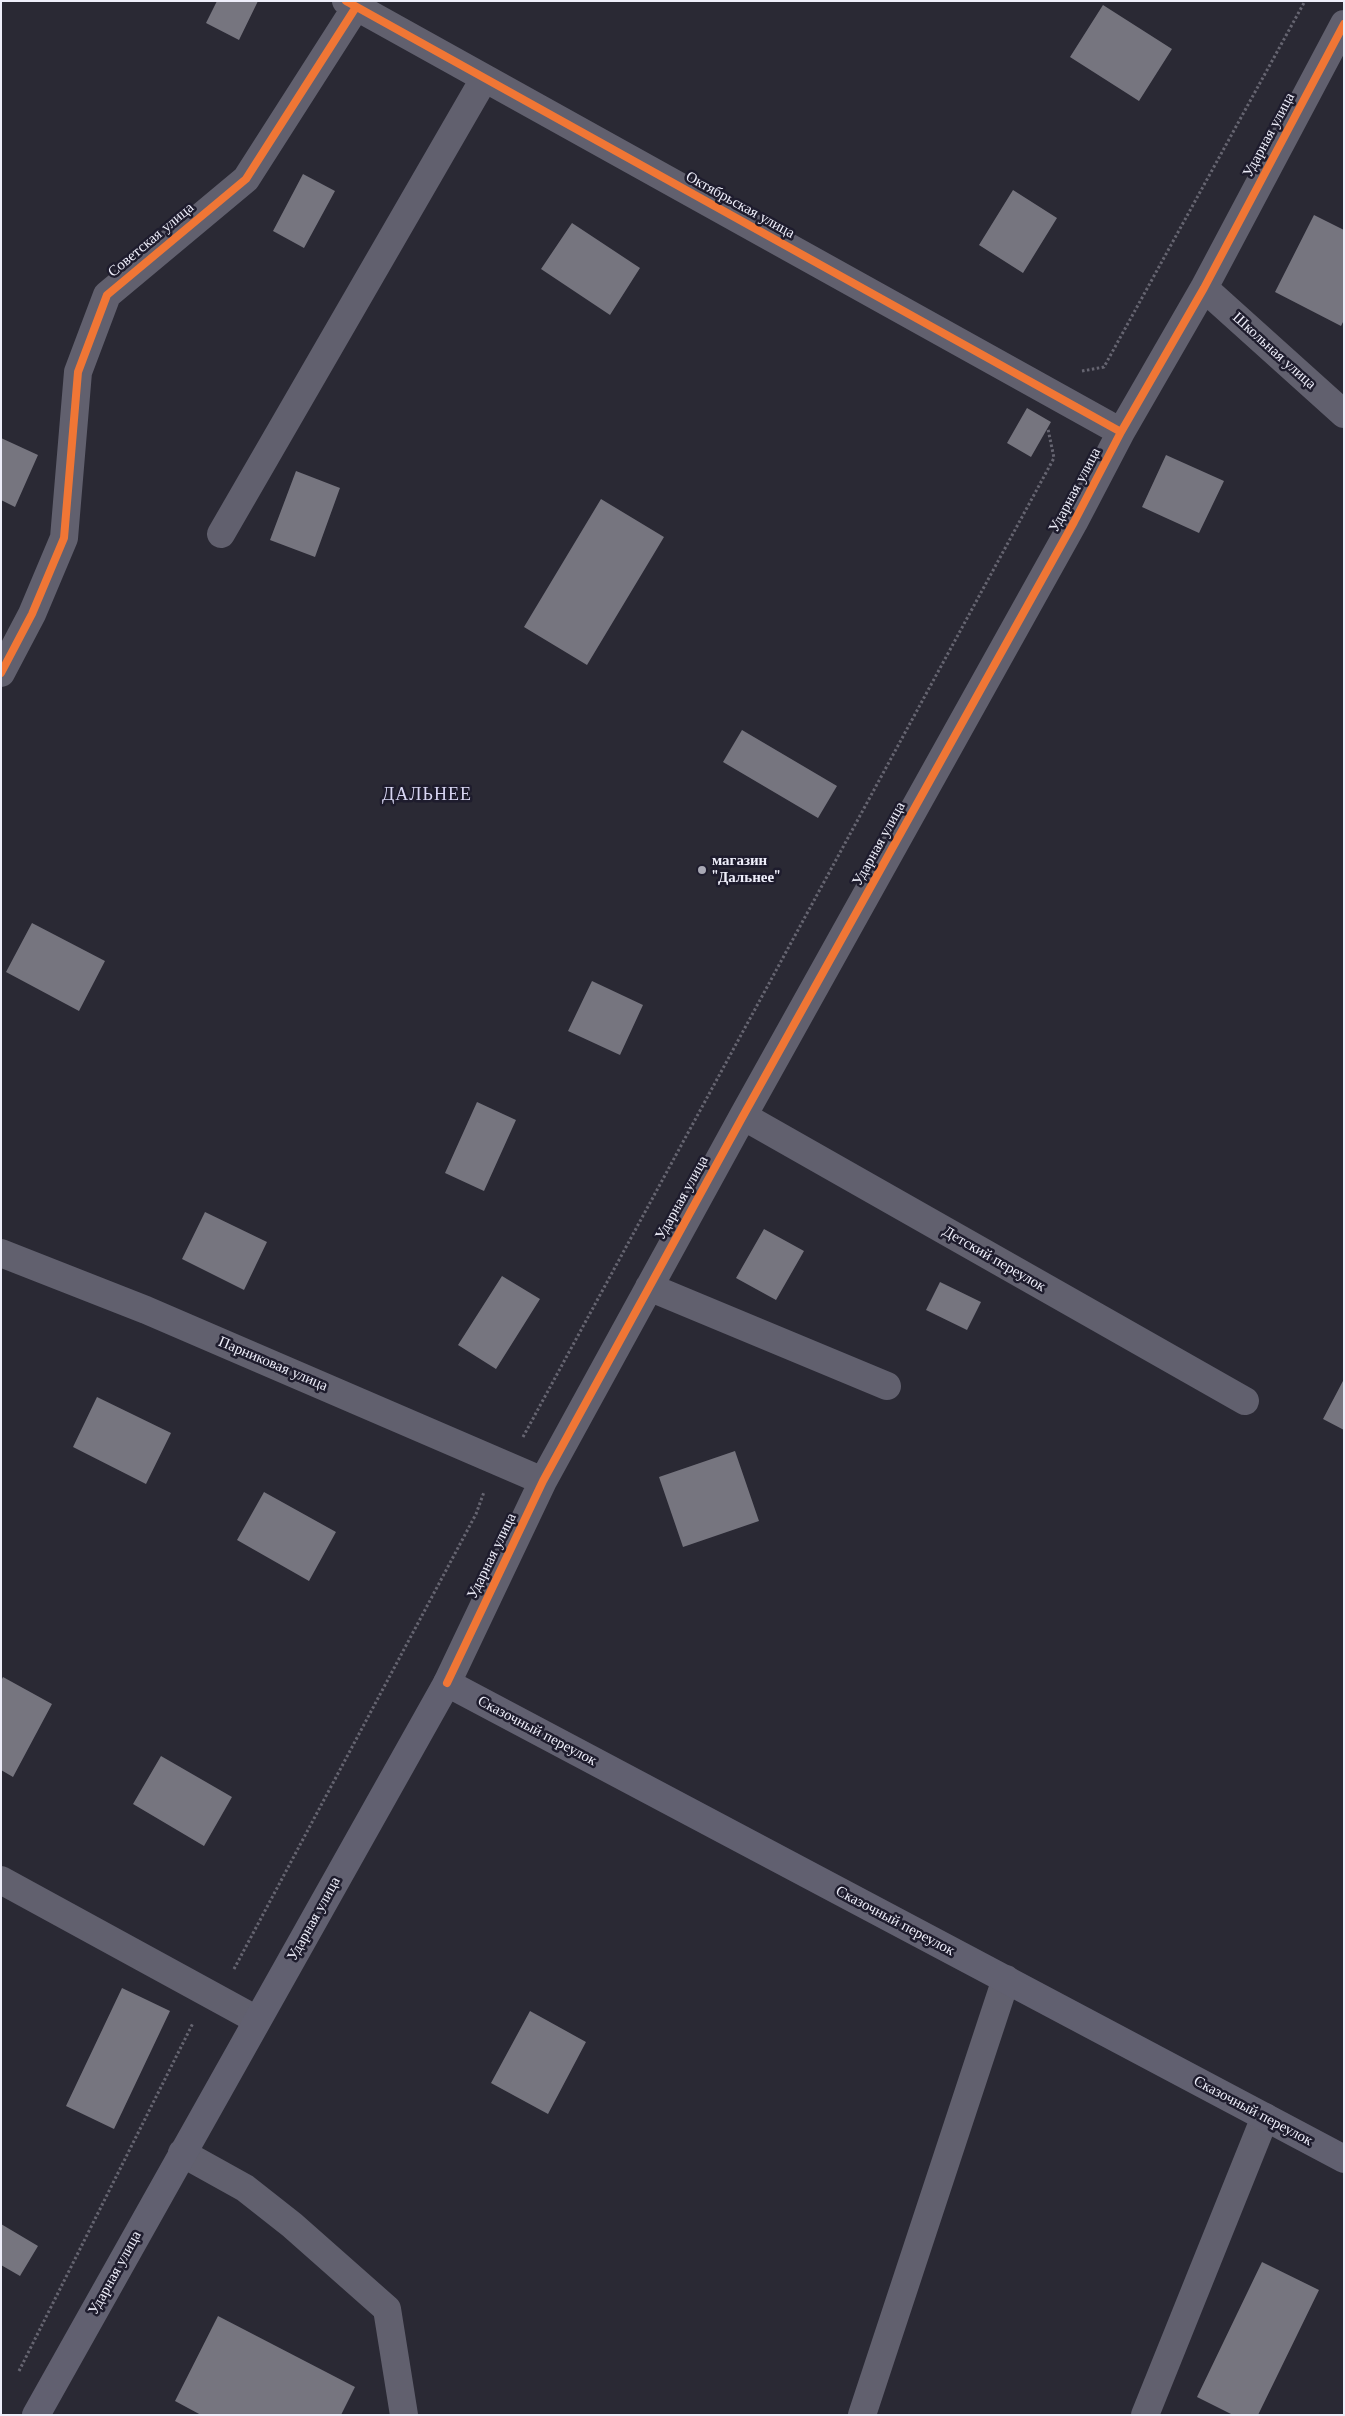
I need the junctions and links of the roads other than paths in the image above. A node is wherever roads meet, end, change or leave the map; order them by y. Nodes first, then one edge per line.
1 (351, 4) edge
2 (1344, 24) edge
3 (484, 78) junction
4 (1204, 288) junction
5 (1344, 414) edge
6 (1121, 432) junction
7 (221, 534) dead end
8 (1, 673) edge
9 (743, 1116) junction
10 (1, 1253) edge
11 (649, 1287) junction
12 (887, 1386) dead end
13 (1245, 1401) dead end
14 (543, 1481) junction
15 (446, 1683) junction
16 (1, 1880) edge
17 (1006, 1980) junction
18 (257, 2020) junction
19 (1265, 2117) junction
20 (182, 2153) junction
21 (1344, 2159) edge
22 (36, 2415) edge
23 (404, 2415) edge
24 (862, 2415) edge
25 (1145, 2415) edge

1 - 3 street, Октябрьская улица
1 - 8 street, Советская улица
2 - 4 street, Ударная улица
3 - 6 street, Октябрьская улица
3 - 7 street
4 - 5 street, Школьная улица
4 - 6 street, Ударная улица
6 - 9 street, Ударная улица
9 - 11 street, Ударная улица
9 - 13 street, Детский переулок
10 - 14 street, Парниковая улица
11 - 12 street
11 - 14 street, Ударная улица
14 - 15 street, Ударная улица
15 - 17 main road, Сказочный переулок
15 - 18 main road, Ударная улица
16 - 18 street
17 - 19 main road, Сказочный переулок
17 - 24 street
18 - 20 main road, Ударная улица
19 - 21 main road, Сказочный переулок
19 - 25 street
20 - 22 main road, Ударная улица
20 - 23 street

